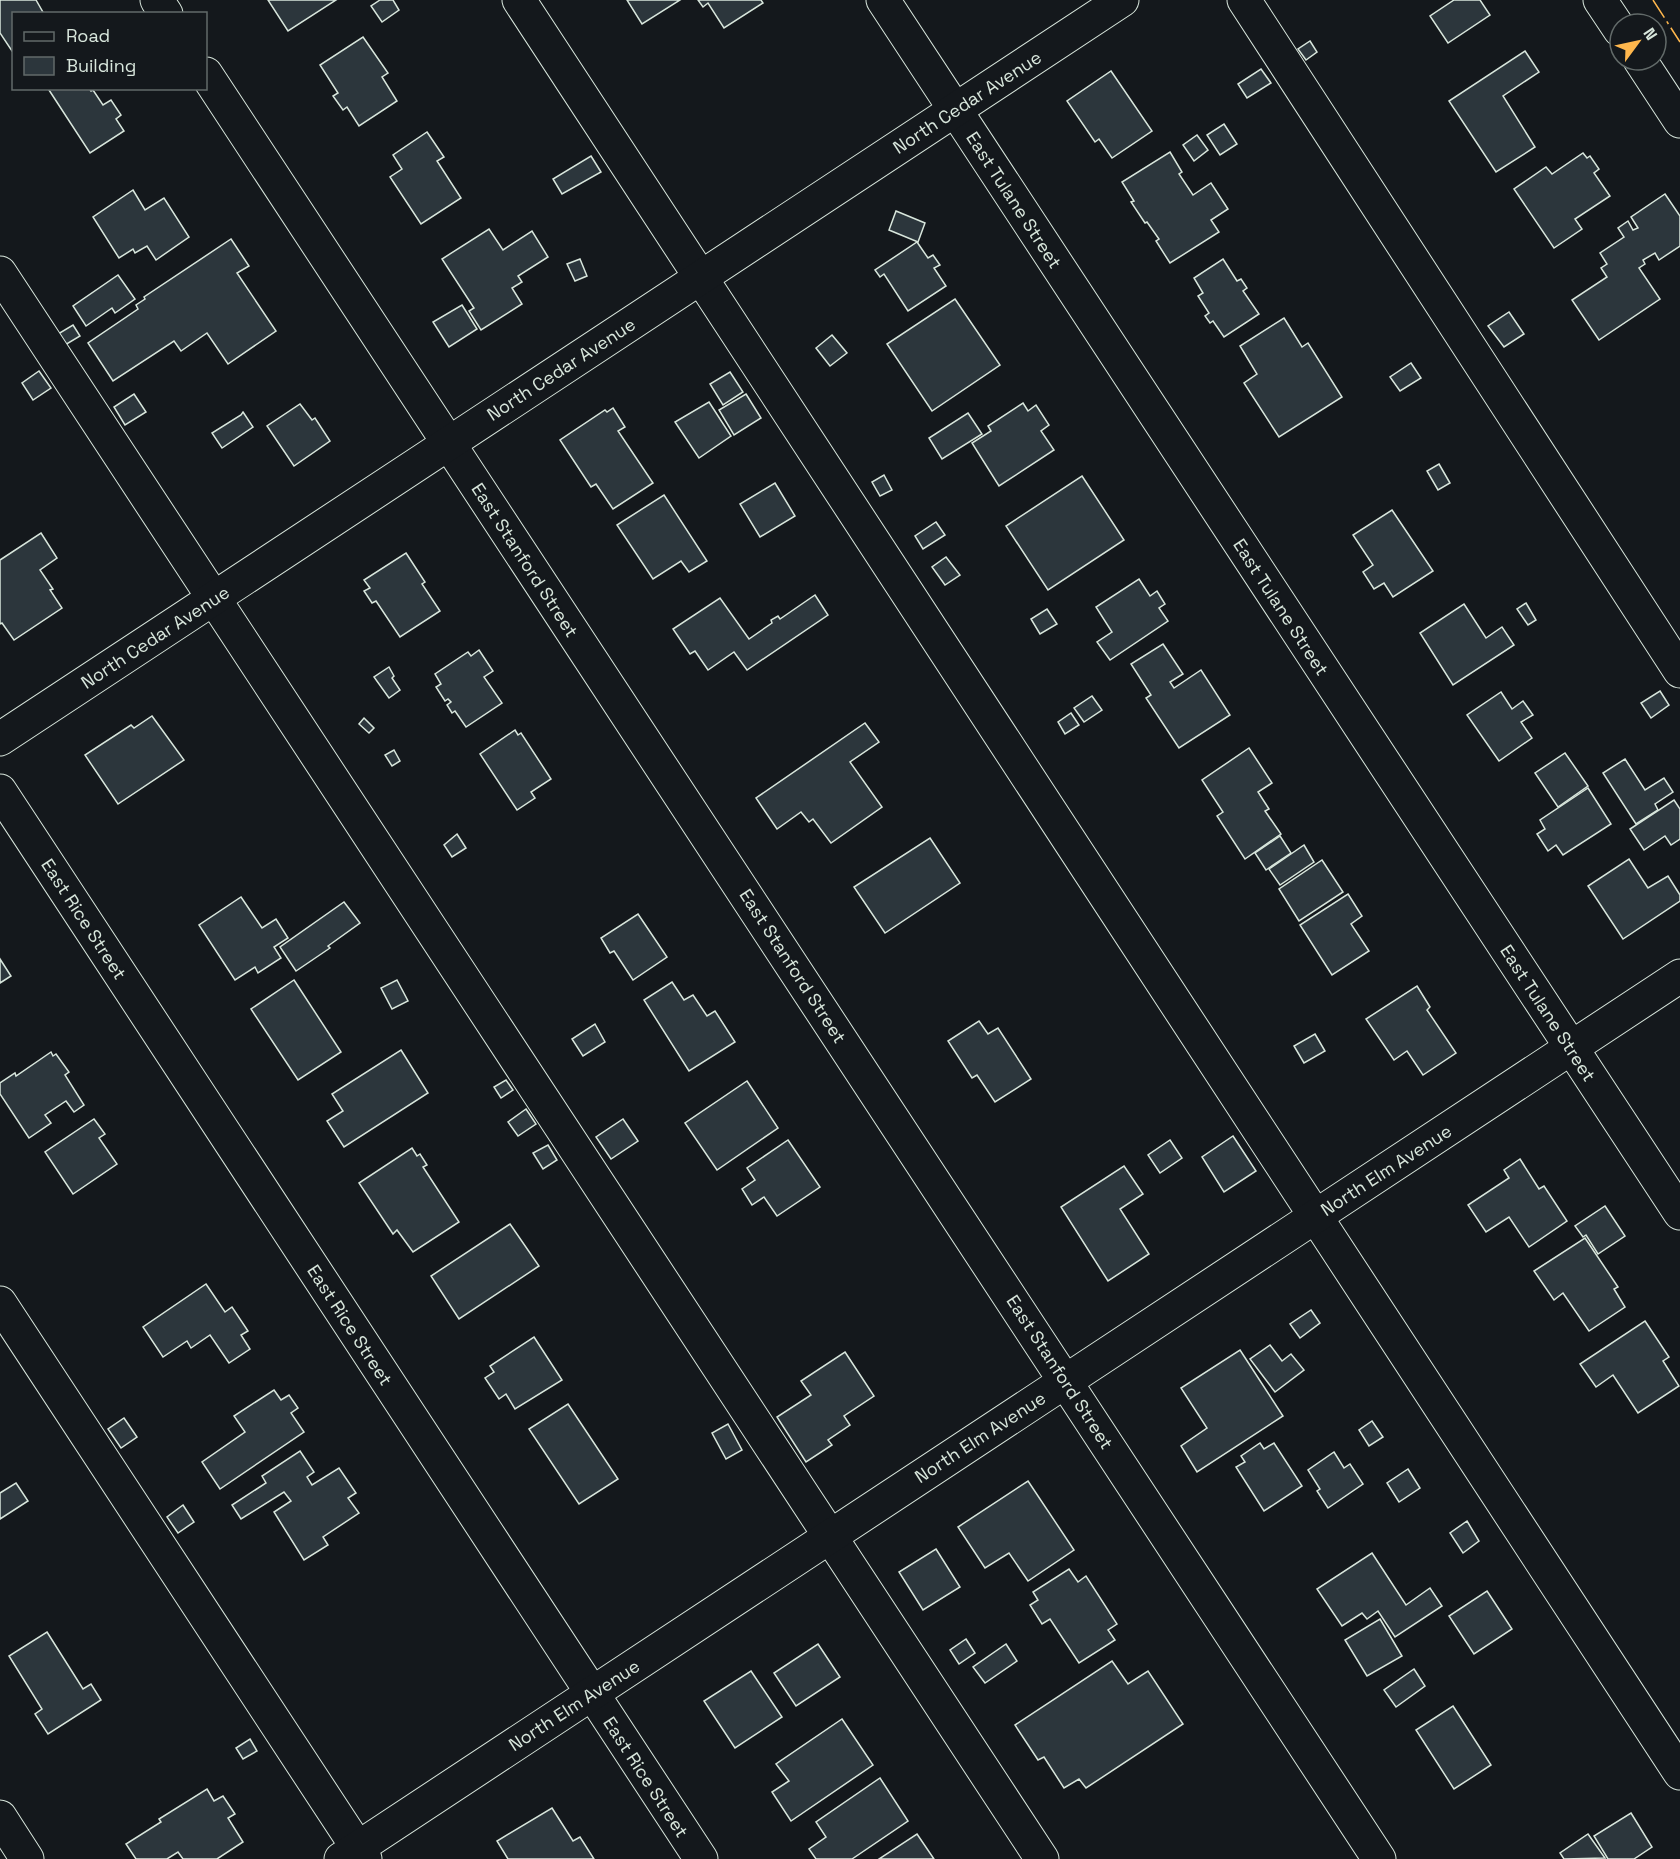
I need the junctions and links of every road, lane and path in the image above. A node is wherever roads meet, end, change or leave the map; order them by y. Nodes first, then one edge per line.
1 (519, 0) edge
2 (883, 0) edge
3 (1122, 0) edge
4 (1244, 0) edge
5 (1648, 72) edge
6 (207, 76) edge
7 (955, 110) junction
8 (1680, 121) edge
9 (0, 273) edge
10 (700, 277) junction
11 (448, 443) junction
12 (214, 598) junction
13 (1680, 671) edge
14 (0, 739) edge
15 (0, 791) edge
16 (1680, 976) edge
17 (1571, 1048) junction
18 (1680, 1213) edge
19 (1316, 1216) junction
20 (0, 1303) edge
21 (1066, 1381) junction
22 (830, 1536) junction
23 (592, 1693) junction
24 (1680, 1773) edge
25 (0, 1817) edge
26 (354, 1855) edge
27 (27, 1859) edge
28 (700, 1859) edge
29 (1042, 1859) edge
30 (1380, 1859) edge

1 - 10 street
2 - 7 street, East Tulane Street
3 - 7 street, North Cedar Avenue
4 - 13 street
5 - 8 street
6 - 11 street, East Stanford Street
7 - 10 street, North Cedar Avenue
7 - 17 street, East Tulane Street
9 - 12 street
10 - 11 street, North Cedar Avenue
10 - 19 street
11 - 12 street, North Cedar Avenue
11 - 21 street, East Stanford Street
12 - 14 street, North Cedar Avenue
12 - 22 street
15 - 23 street, East Rice Street
16 - 17 street, North Elm Avenue
17 - 18 street, East Tulane Street
17 - 19 street, North Elm Avenue
19 - 21 street, North Elm Avenue
19 - 24 street
20 - 26 street
21 - 22 street, North Elm Avenue
21 - 30 street, East Stanford Street
22 - 23 street, North Elm Avenue
22 - 29 street
23 - 26 street, North Elm Avenue
23 - 28 street, East Rice Street
25 - 27 street

